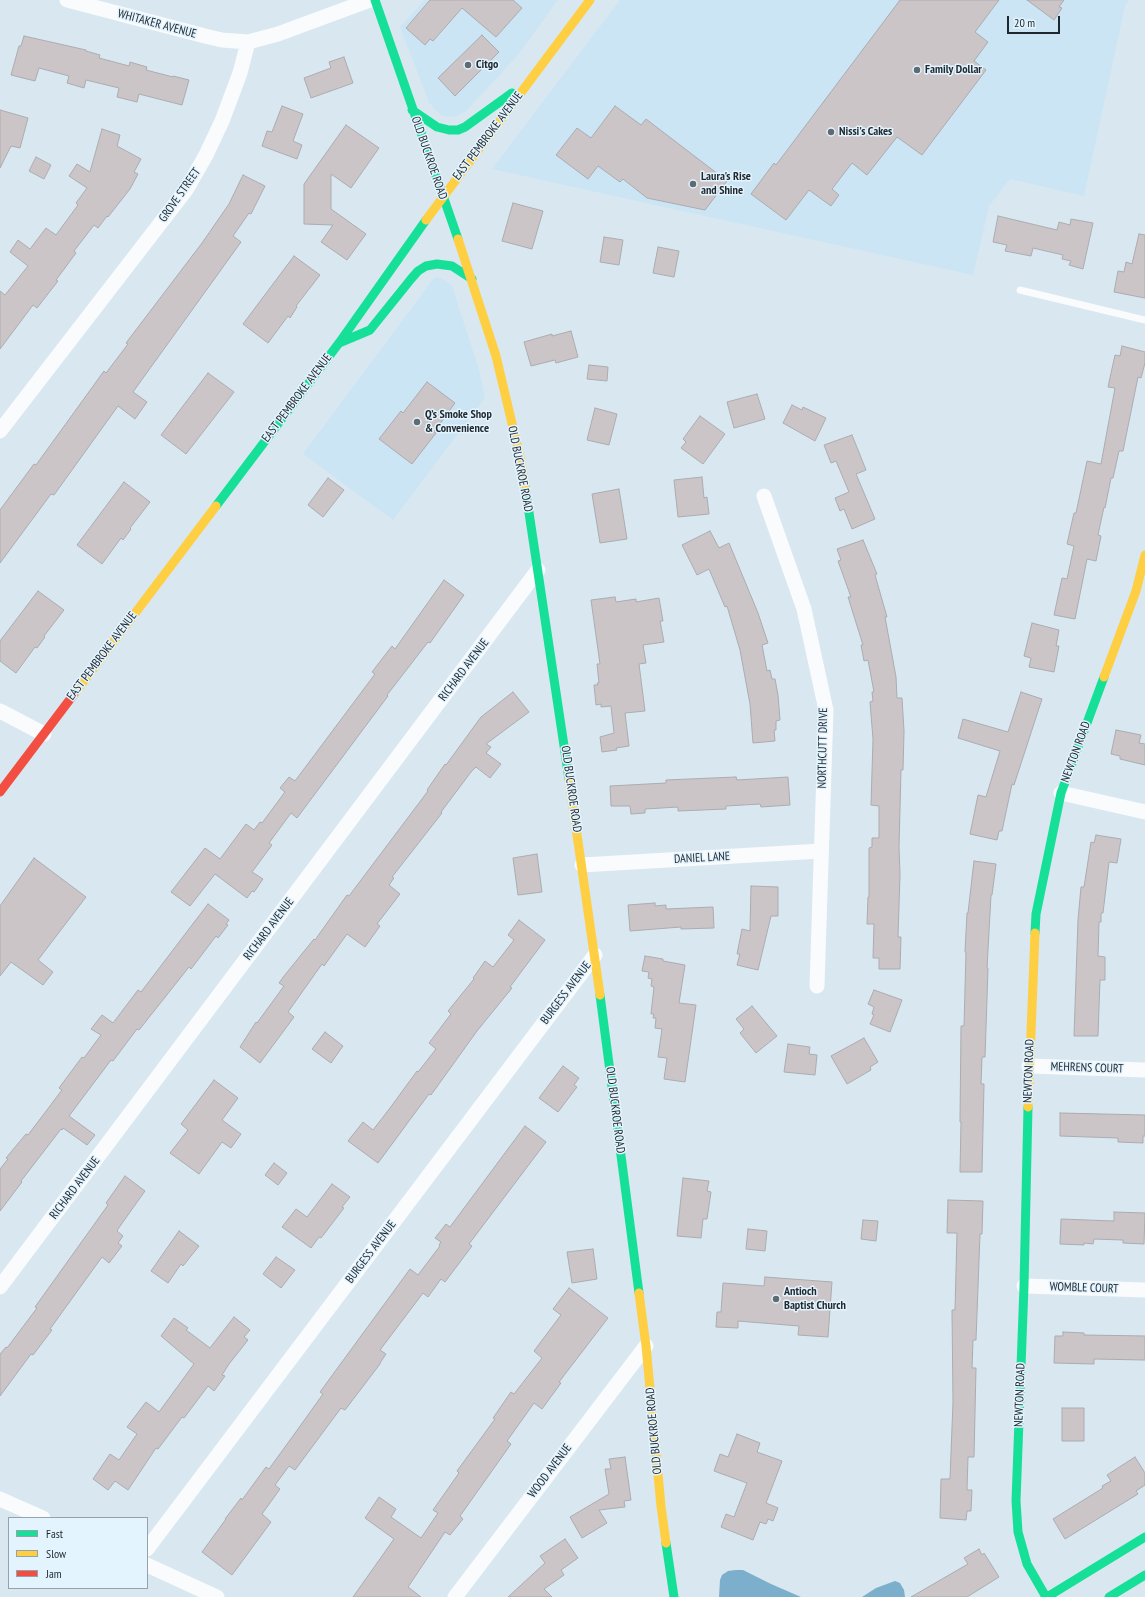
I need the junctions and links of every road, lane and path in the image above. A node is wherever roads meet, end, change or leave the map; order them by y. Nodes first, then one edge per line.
1 (68, 0) edge
2 (370, 0) edge
3 (375, 0) edge
4 (590, 0) edge
5 (248, 42) junction
6 (530, 80) junction
7 (412, 110) junction
8 (443, 196) junction
9 (472, 279) junction
10 (1020, 290) dead end
11 (1145, 320) edge
12 (339, 343) junction
13 (0, 431) edge
14 (764, 496) dead end
15 (1145, 556) edge
16 (538, 570) junction
17 (1141, 592) edge
18 (0, 711) edge
19 (44, 734) junction
20 (0, 792) edge
21 (1061, 793) junction
22 (1145, 812) edge
23 (821, 851) junction
24 (582, 865) junction
25 (595, 955) junction
26 (817, 986) dead end
27 (1029, 1066) junction
28 (1145, 1070) edge
29 (1024, 1286) junction
30 (0, 1287) edge
31 (1145, 1290) edge
32 (646, 1346) junction
33 (0, 1498) edge
34 (41, 1517) edge
35 (1145, 1537) edge
36 (148, 1547) edge
37 (148, 1565) edge
38 (1145, 1575) edge
39 (217, 1597) edge
40 (455, 1597) edge
41 (674, 1597) edge
42 (1046, 1597) edge
43 (1109, 1597) edge

1 - 5 street, WHITAKER AVENUE
2 - 5 street
3 - 7 main road, OLD BUCKROE ROAD
4 - 6 main road, EAST PEMBROKE AVENUE
5 - 13 street, GROVE STREET
6 - 7 main road
6 - 8 main road, EAST PEMBROKE AVENUE
7 - 8 main road, OLD BUCKROE ROAD
8 - 9 main road, OLD BUCKROE ROAD
8 - 12 main road, EAST PEMBROKE AVENUE
9 - 12 main road
9 - 16 main road, OLD BUCKROE ROAD
10 - 11 lane
12 - 19 main road, EAST PEMBROKE AVENUE
14 - 23 street, NORTHCUTT DRIVE
15 - 17 main road, NEWTON ROAD
16 - 24 main road, OLD BUCKROE ROAD
16 - 30 street, RICHARD AVENUE
17 - 21 main road, NEWTON ROAD
18 - 19 street
19 - 20 main road, EAST PEMBROKE AVENUE
21 - 22 street
21 - 27 main road, NEWTON ROAD
23 - 24 street, DANIEL LANE
23 - 26 street, NORTHCUTT DRIVE
24 - 25 main road, OLD BUCKROE ROAD
25 - 32 main road, OLD BUCKROE ROAD
25 - 36 street, BURGESS AVENUE
27 - 28 street, MEHRENS COURT
27 - 29 main road, NEWTON ROAD
29 - 31 street, WOMBLE COURT
29 - 42 main road, NEWTON ROAD
32 - 40 street, WOOD AVENUE
32 - 41 main road, OLD BUCKROE ROAD
33 - 34 street
35 - 42 main road
37 - 39 street
38 - 43 main road

